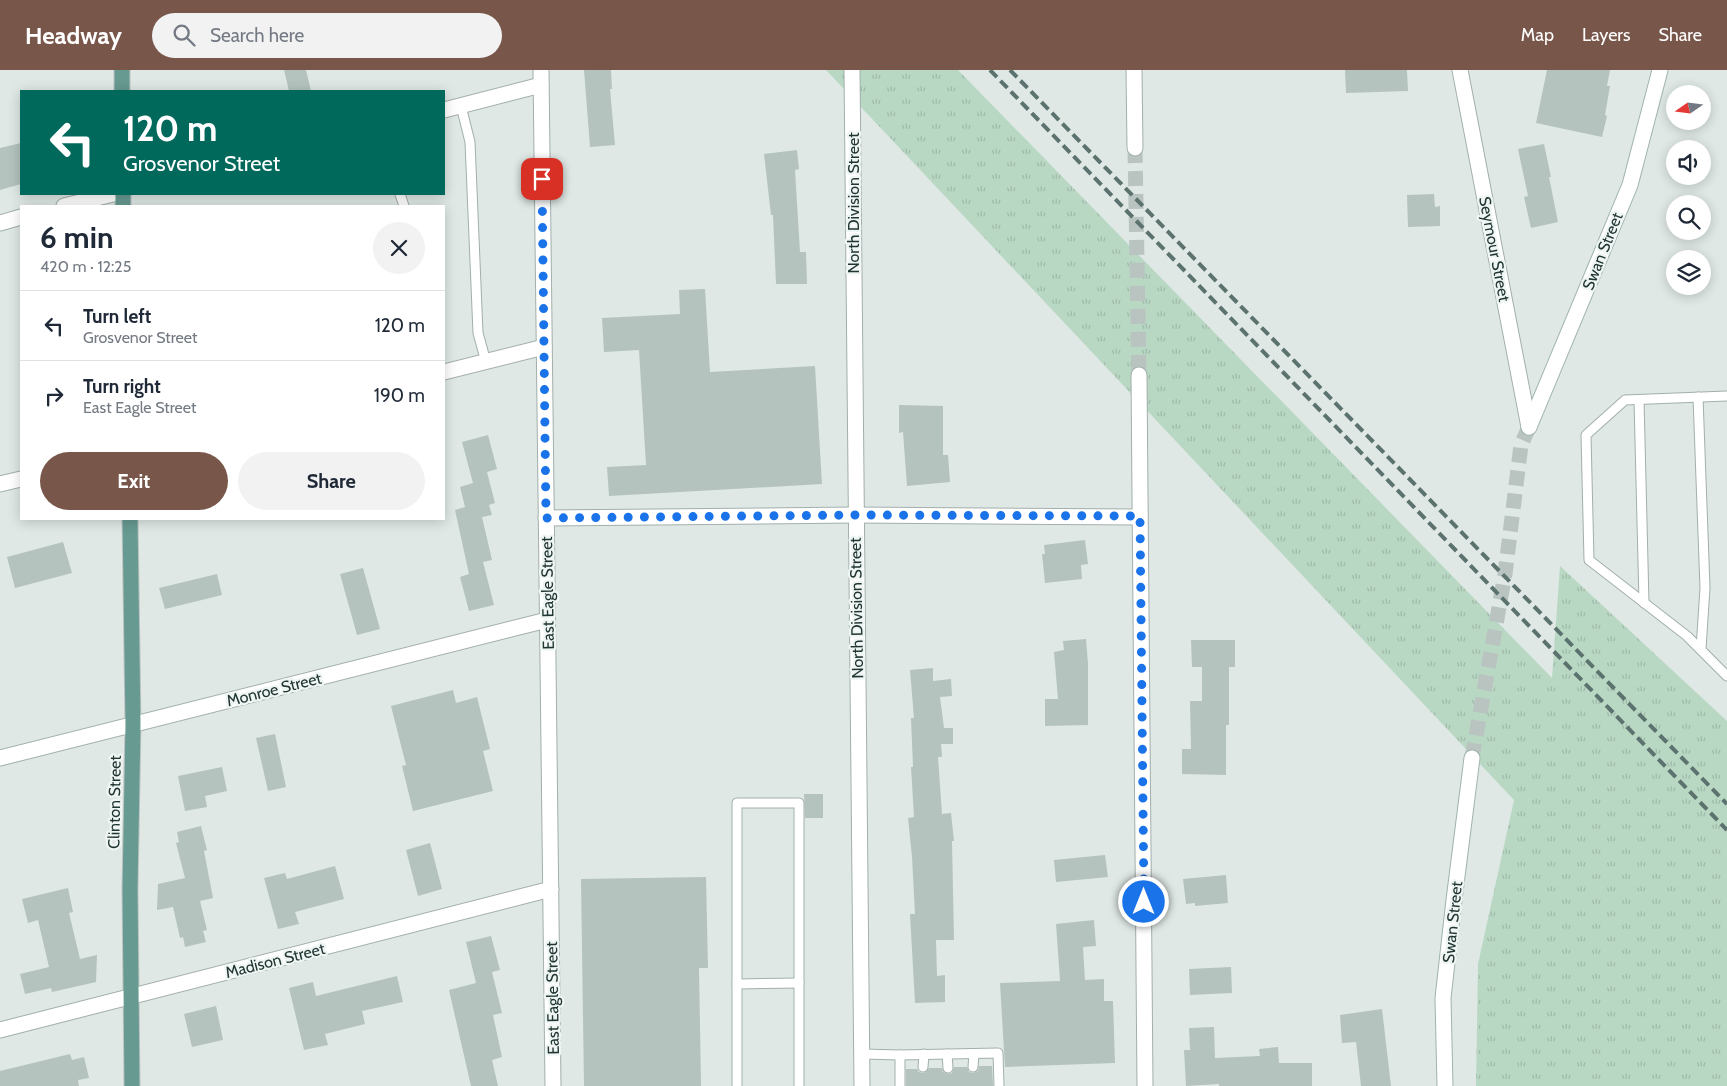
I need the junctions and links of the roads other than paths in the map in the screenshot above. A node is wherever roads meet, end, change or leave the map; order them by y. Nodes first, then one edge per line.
1 (122, 70) edge
2 (541, 70) edge
3 (852, 70) edge
4 (1134, 70) edge
5 (1460, 70) edge
6 (1660, 70) edge
7 (541, 85) junction
8 (122, 90) edge
9 (461, 106) junction
10 (445, 110) edge
11 (1135, 148) tunnel mouth
12 (110, 195) edge
13 (68, 205) edge
14 (20, 217) edge
15 (0, 222) edge
16 (544, 347) junction
17 (486, 362) junction
18 (445, 372) edge
19 (1139, 375) tunnel mouth
20 (1727, 396) edge
21 (1698, 397) junction
22 (1639, 400) junction
23 (1529, 427) joint
24 (20, 479) edge
25 (0, 484) edge
26 (855, 515) junction
27 (1140, 516) junction
28 (546, 518) junction
29 (130, 520) edge
30 (1644, 603) junction
31 (547, 620) junction
32 (1701, 649) junction
33 (1727, 676) edge
34 (133, 724) junction
35 (0, 758) edge
36 (1472, 758) tunnel mouth
37 (551, 889) junction
38 (799, 983) junction
39 (737, 984) junction
40 (131, 997) junction
41 (0, 1030) edge
42 (862, 1054) junction
43 (924, 1054) junction
44 (947, 1054) junction
45 (974, 1054) junction
46 (900, 1055) junction
47 (924, 1067) dead end
48 (973, 1067) dead end
49 (948, 1068) dead end
50 (132, 1086) edge
51 (553, 1086) edge
52 (737, 1086) edge
53 (799, 1086) edge
54 (862, 1086) edge
55 (900, 1086) edge
56 (1000, 1086) edge
57 (1145, 1086) edge
58 (1445, 1086) edge

1 - 8 main road
2 - 7 street, East Eagle Street
3 - 26 street, North Division Street
4 - 11 street
5 - 23 street, Seymour Street
6 - 23 street, Swan Street
7 - 9 street
7 - 16 street, East Eagle Street
9 - 10 street
9 - 17 lane
12 - 13 street
14 - 15 street
16 - 17 street
16 - 28 street, East Eagle Street
17 - 18 street
19 - 27 street
20 - 21 lane
21 - 22 lane
21 - 32 lane
22 - 30 lane
22 - 30 lane
24 - 25 street
26 - 27 street
26 - 28 street
26 - 42 street, North Division Street
27 - 57 street
28 - 31 street, East Eagle Street
29 - 34 main road, Clinton Street
30 - 32 lane
31 - 34 street, Monroe Street
31 - 37 street, East Eagle Street
32 - 33 lane
34 - 35 street, Monroe Street
34 - 40 main road, Clinton Street
36 - 58 street, Swan Street
37 - 40 street, Madison Street
37 - 51 street, East Eagle Street
38 - 39 lane
38 - 39 lane
38 - 53 lane
39 - 52 lane
40 - 41 street, Madison Street
40 - 50 main road, Clinton Street
42 - 46 lane
42 - 54 street, North Division Street
43 - 44 lane
43 - 46 lane
43 - 47 lane
44 - 45 lane
44 - 49 lane
45 - 48 lane
45 - 56 lane
46 - 55 lane

